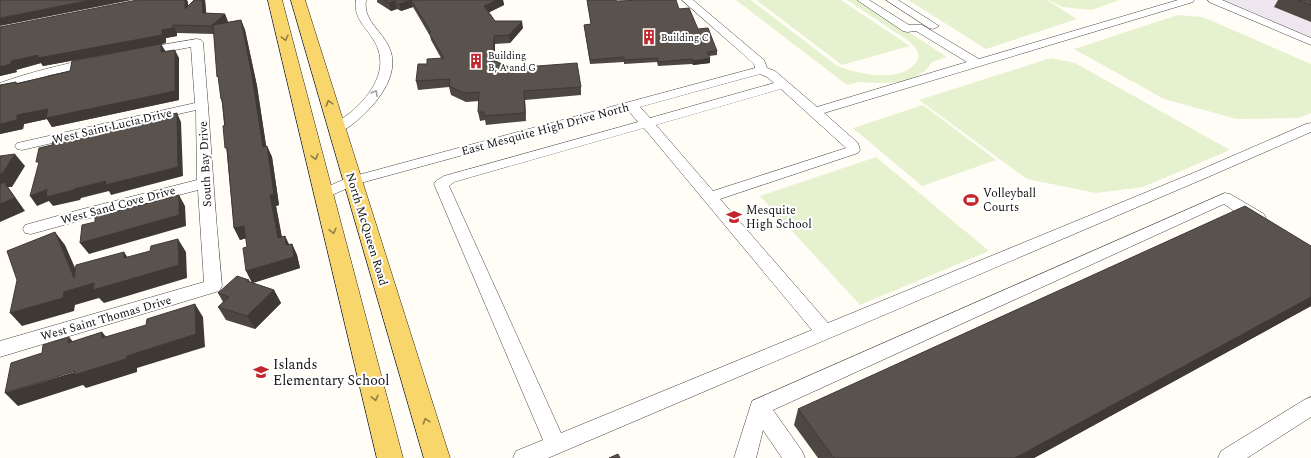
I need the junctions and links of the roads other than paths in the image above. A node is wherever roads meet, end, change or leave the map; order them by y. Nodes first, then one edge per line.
1 (275, 0) edge
2 (298, 0) edge
3 (361, 0) edge
4 (687, 0) edge
5 (862, 0) edge
6 (891, 0) edge
7 (1189, 0) edge
8 (1213, 0) edge
9 (1311, 42) edge
10 (128, 55) edge
11 (105, 59) edge
12 (982, 62) junction
13 (761, 66) junction
14 (783, 85) junction
15 (0, 87) edge
16 (202, 106) junction
17 (632, 106) junction
18 (814, 112) junction
19 (647, 123) junction
20 (1311, 126) edge
21 (337, 128) junction
22 (22, 146) dead end
23 (352, 181) junction
24 (205, 183) junction
25 (324, 193) junction
26 (710, 197) junction
27 (1271, 226) edge
28 (31, 229) dead end
29 (213, 286) joint
30 (825, 332) junction
31 (0, 350) edge
32 (1311, 406) edge
33 (759, 407) junction
34 (555, 444) junction
35 (390, 458) edge
36 (437, 458) edge
37 (524, 458) edge
38 (745, 458) edge
39 (794, 458) edge
40 (1229, 458) edge

1 -> 25 main road
21 -> 2 main road, North McQueen Road
21 -> 3 street
4 - 13 street
5 - 12 street
6 - 12 street
7 - 12 street
8 - 9 street
10 - 16 street, South Bay Drive
11 - 15 street
12 - 18 street
13 - 14 street
13 - 17 street, East Mesquite High Drive North
14 - 18 street
14 - 19 street
16 - 22 street, West Saint Lucia Drive
16 - 24 street, South Bay Drive
17 - 19 street
17 - 23 street, East Mesquite High Drive North
18 - 26 street
19 - 26 street
19 - 34 street
20 - 30 street
21 - 23 main road, North McQueen Road
23 - 25 street, East Mesquite High Drive North
36 -> 23 main road, North McQueen Road
24 - 28 street, West Sand Cove Drive
24 - 29 street, South Bay Drive
25 -> 35 main road
26 - 30 street
27 - 33 street
29 - 31 street, West Saint Thomas Drive
30 - 34 street
32 - 40 street
33 - 38 street
33 - 39 street
34 - 37 street

